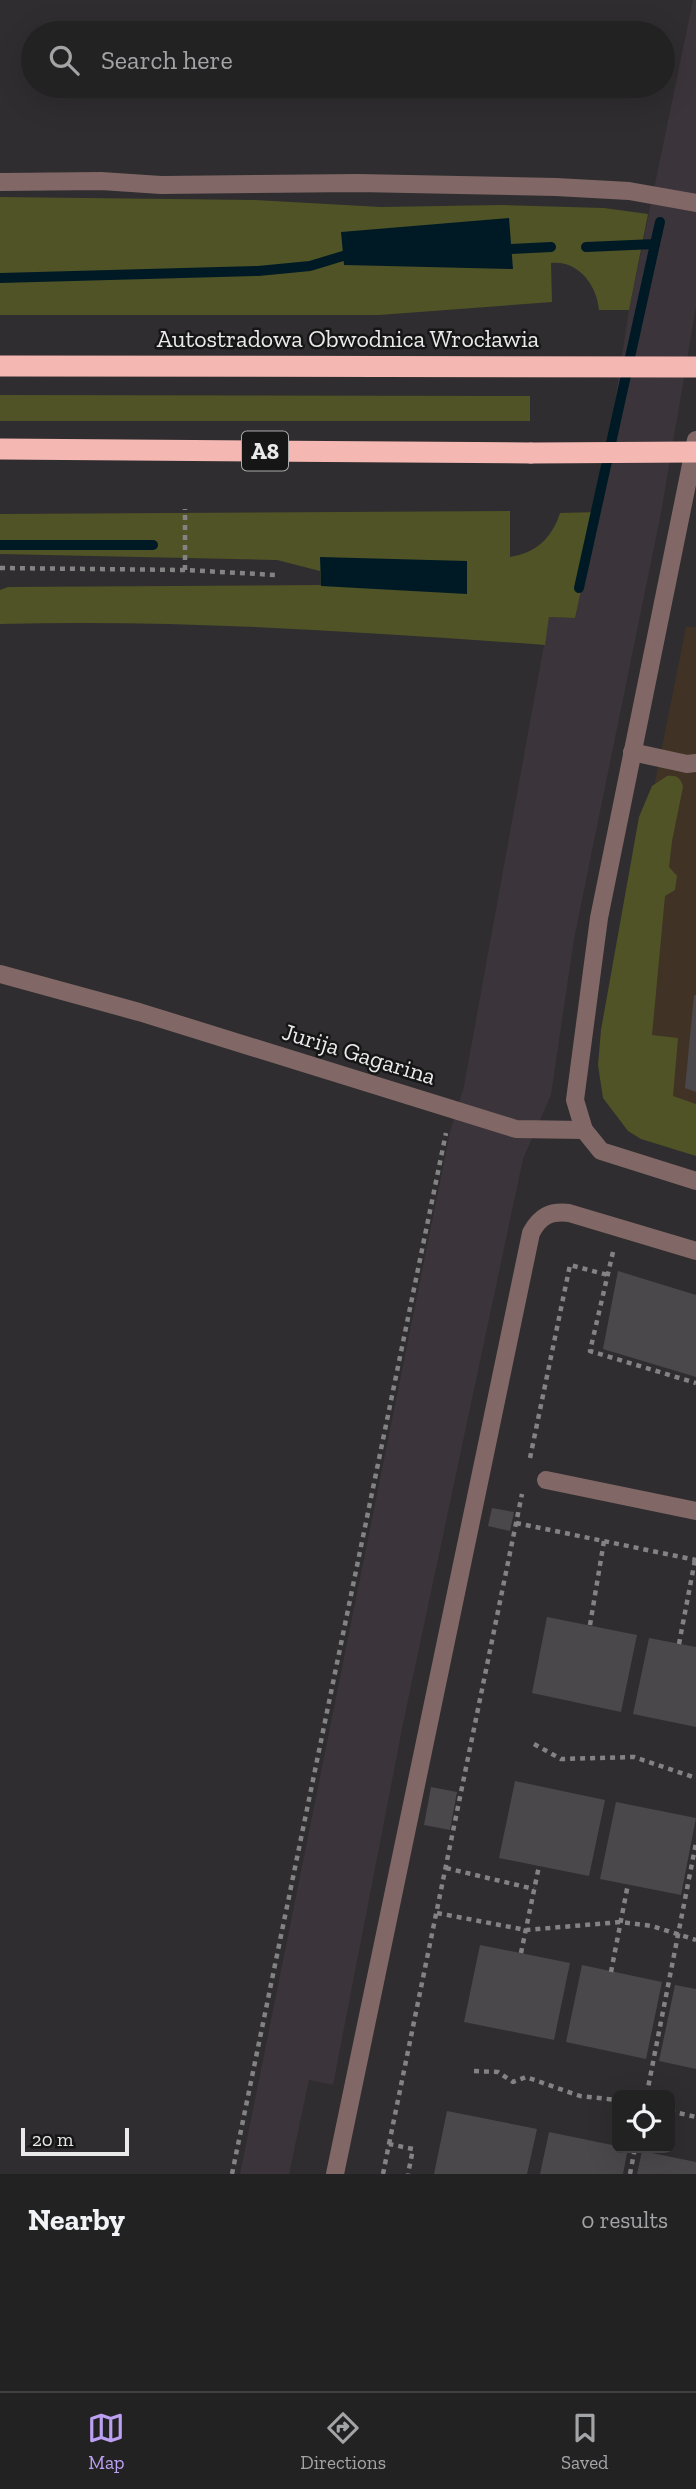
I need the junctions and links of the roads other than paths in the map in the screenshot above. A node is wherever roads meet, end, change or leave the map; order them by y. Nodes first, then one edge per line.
1 (0, 182) edge
2 (696, 203) edge
3 (0, 366) edge
4 (696, 366) edge
5 (696, 440) edge
6 (0, 449) edge
7 (696, 452) edge
8 (632, 752) junction
9 (696, 763) edge
10 (0, 974) edge
11 (584, 1130) junction
12 (696, 1181) edge
13 (696, 1251) edge
14 (546, 1480) dead end
15 (696, 1511) edge
16 (335, 2174) edge

1 - 2 street
3 - 4 highway, Autostradowa Obwodnica Wrocławia
5 - 8 street
6 - 7 highway, A8, bridge
8 - 9 street
8 - 11 street
10 - 11 street, Jurija Gagarina
11 - 12 street
13 - 16 street
14 - 15 street

